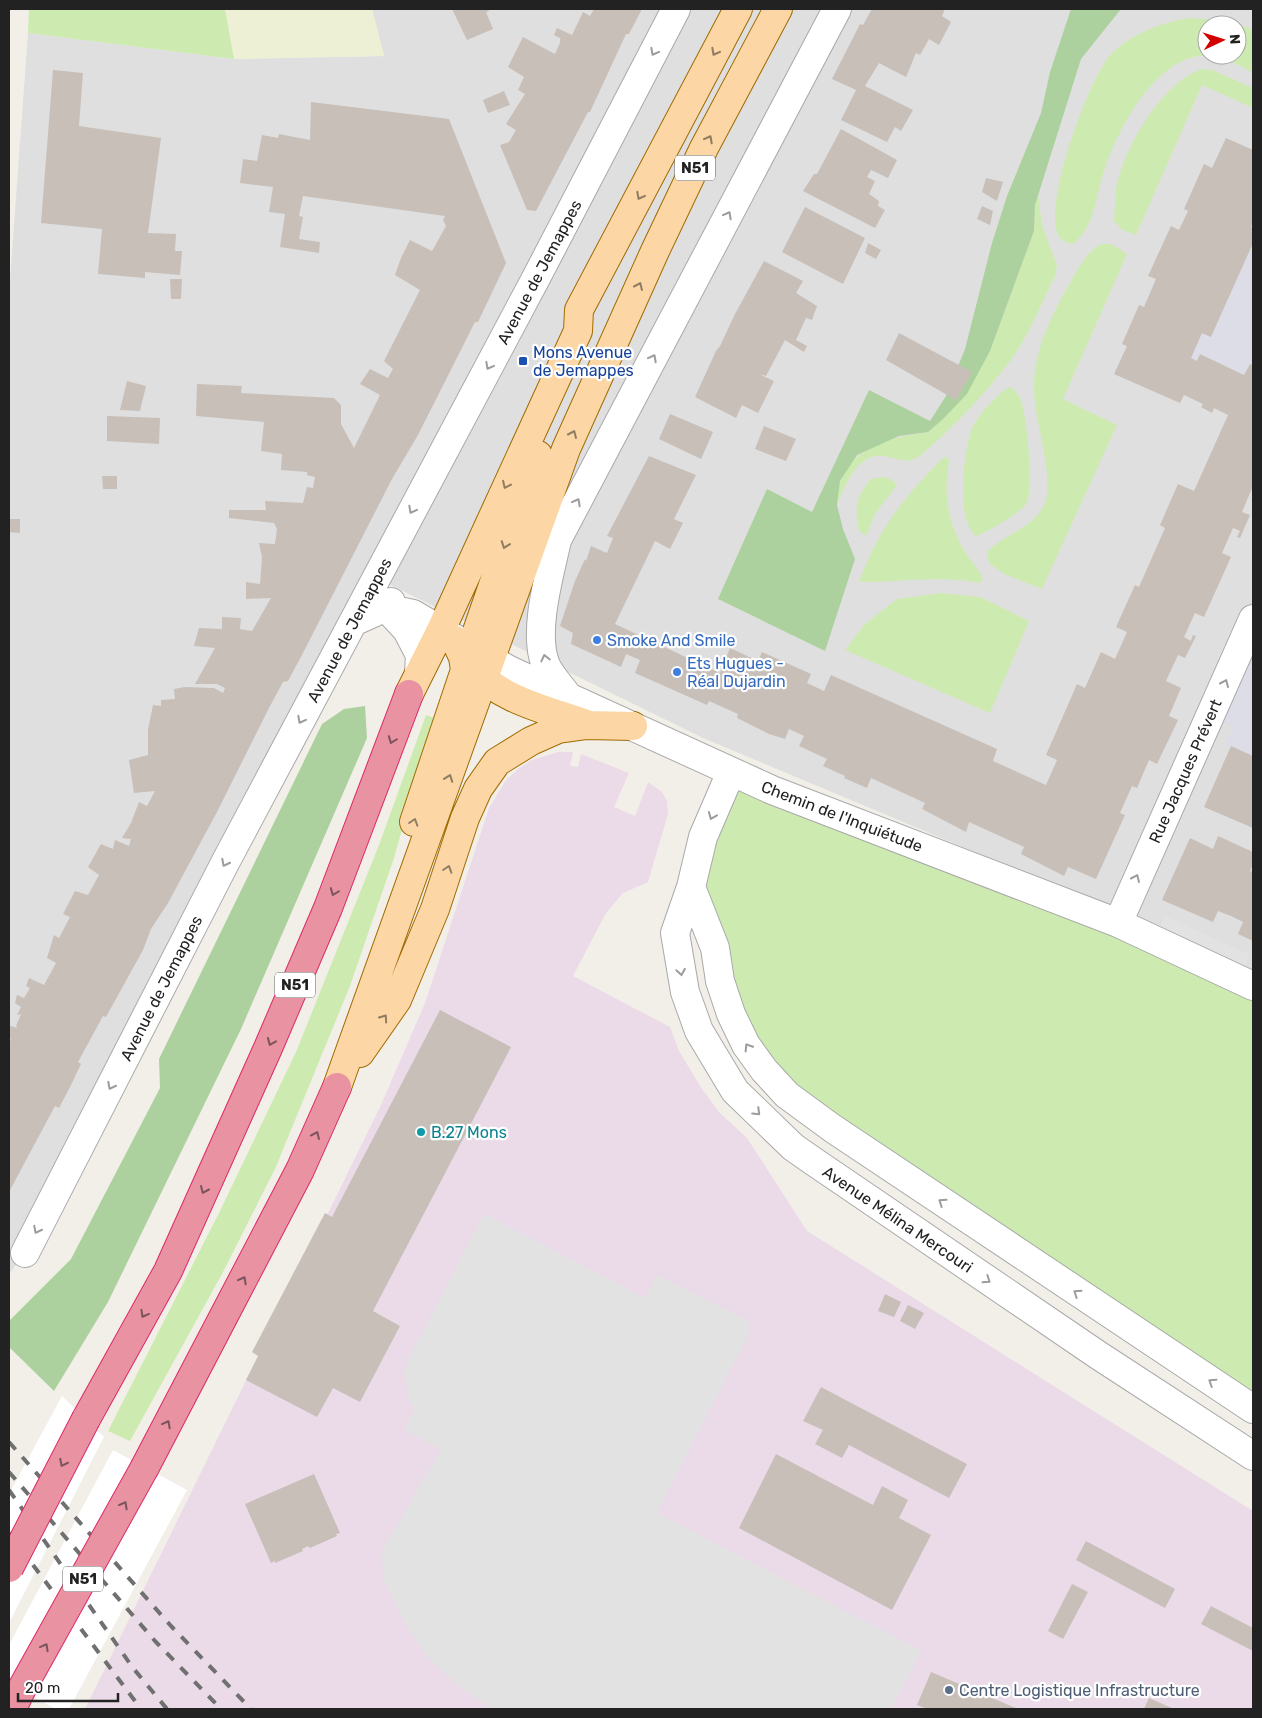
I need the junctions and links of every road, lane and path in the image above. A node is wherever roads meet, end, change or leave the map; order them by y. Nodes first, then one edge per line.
1 (676, 9) edge
2 (738, 9) edge
3 (778, 9) edge
4 (837, 9) edge
5 (562, 365) junction
6 (557, 540) junction
7 (390, 553) junction
8 (393, 610) junction
9 (1253, 619) edge
10 (353, 622) junction
11 (469, 652) junction
12 (414, 683) junction
13 (570, 699) junction
14 (587, 725) junction
15 (633, 726) junction
16 (731, 772) junction
17 (691, 888) junction
18 (1118, 924) junction
19 (1253, 986) edge
20 (337, 1087) junction
21 (25, 1253) dead end
22 (1253, 1409) edge
23 (1253, 1456) edge
24 (9, 1568) edge
25 (17, 1700) edge

1 -> 7 street, Avenue de Jemappes
2 -> 5 main road, N51
11 -> 3 main road, N51
6 -> 4 street
5 -> 11 main road, N51
5 -> 11 main road
6 - 11 street
13 -> 6 street
7 - 8 street
7 - 10 street, Avenue de Jemappes
8 - 10 street
8 - 11 street, Chemin de l'Inquiétude
8 - 12 street
18 -> 9 street, Rue Jacques Prévert
10 -> 21 street, Avenue de Jemappes
11 - 12 main road, N51
11 - 13 street, Chemin de l'Inquiétude
11 - 14 main road
20 -> 11 main road, N51
20 -> 11 main road, N51
12 -> 24 highway, N51, bridge
13 - 15 street, Chemin de l'Inquiétude
14 - 15 main road
20 -> 14 main road
15 - 16 street, Chemin de l'Inquiétude
16 -> 17 street, Avenue Mélina Mercouri
16 - 18 street, Chemin de l'Inquiétude
22 -> 17 street
17 -> 23 street, Avenue Mélina Mercouri
18 - 19 street, Chemin de l'Inquiétude
25 -> 20 highway, N51, bridge

